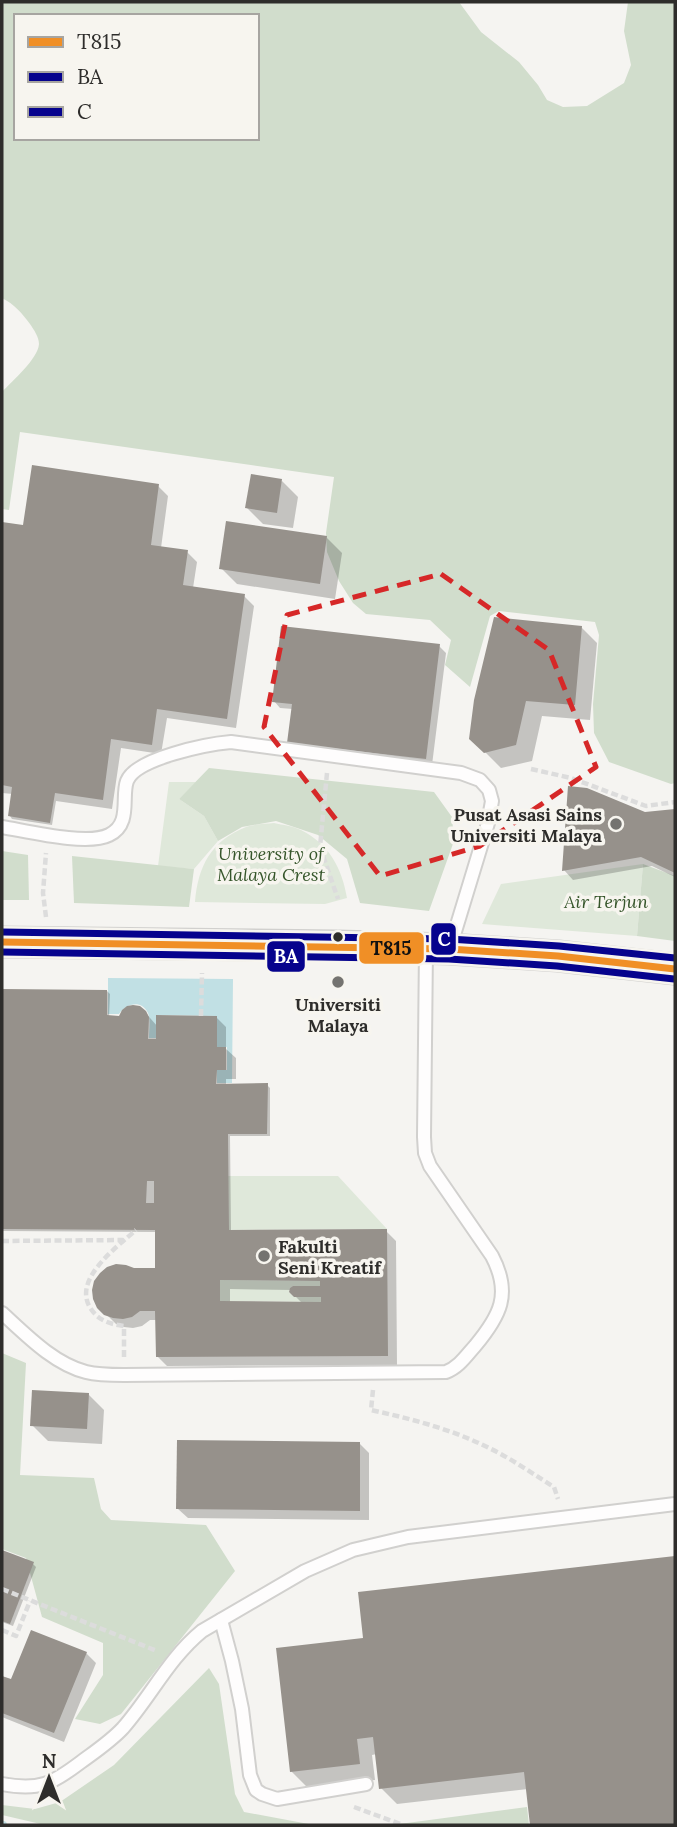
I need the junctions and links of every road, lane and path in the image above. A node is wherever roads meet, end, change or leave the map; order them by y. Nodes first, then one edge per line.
1 (329, 755) junction
2 (531, 769) dead end
3 (675, 802) edge
4 (2, 827) edge
5 (48, 835) junction
6 (338, 900) dead end
7 (2, 942) edge
8 (48, 942) junction
9 (438, 949) junction
10 (675, 969) edge
11 (202, 978) dead end
12 (201, 1016) dead end
13 (136, 1230) dead end
14 (124, 1240) junction
15 (2, 1241) edge
16 (2, 1313) edge
17 (374, 1372) junction
18 (124, 1375) junction
19 (675, 1503) edge
20 (564, 1518) junction
21 (2, 1590) edge
22 (30, 1601) junction
23 (221, 1620) junction
24 (2, 1630) edge
25 (174, 1657) junction
26 (2, 1784) edge
27 (366, 1784) dead end
28 (317, 1793) junction
29 (403, 1825) edge

1 - 5 lane
1 - 6 path
1 - 9 lane
2 - 3 path
4 - 5 lane
5 - 8 path
7 - 8 street
8 - 9 street
9 - 10 street
9 - 17 lane
11 - 12 path
13 - 14 path
14 - 15 path
14 - 18 path
16 - 18 lane
17 - 18 lane
17 - 20 path
19 - 20 lane
20 - 23 lane
21 - 22 path
22 - 24 path
22 - 25 path
23 - 25 lane
23 - 28 lane
25 - 26 lane
27 - 28 lane
28 - 29 path

